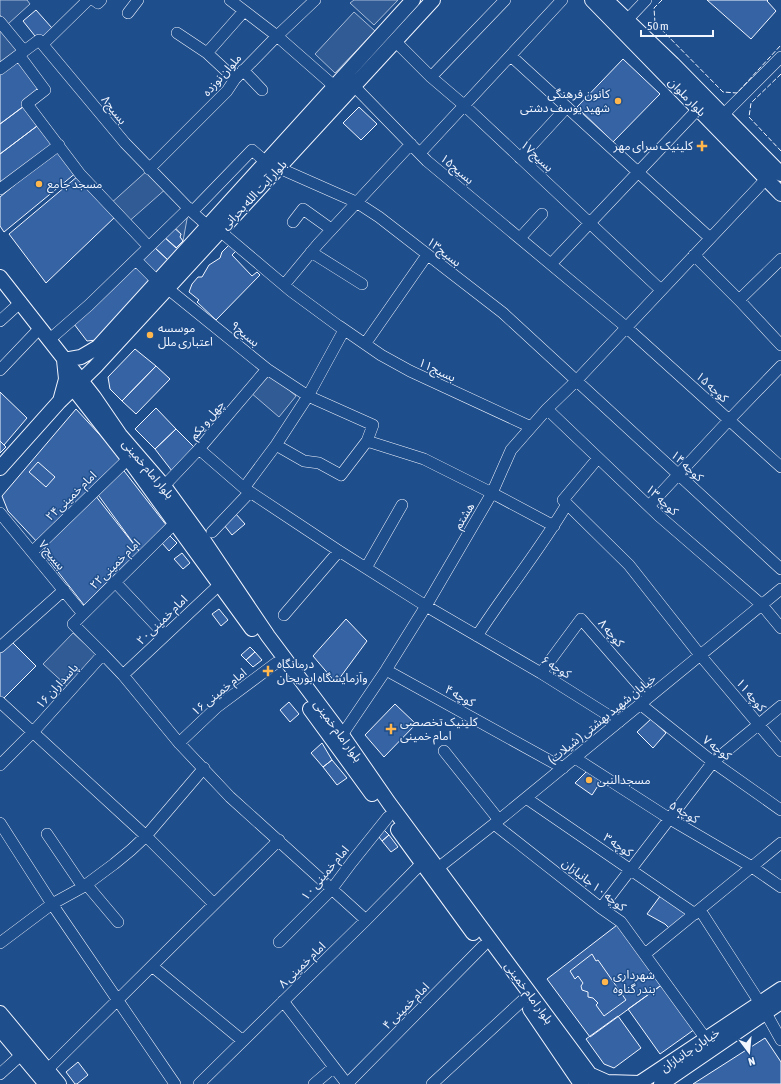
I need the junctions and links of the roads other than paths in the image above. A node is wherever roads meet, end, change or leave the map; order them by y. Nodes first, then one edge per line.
1 (88, 0) edge
2 (94, 0) edge
3 (101, 0) edge
4 (138, 0) edge
5 (230, 0) edge
6 (315, 0) edge
7 (433, 0) edge
8 (505, 0) edge
9 (562, 0) edge
10 (592, 0) edge
11 (606, 0) edge
12 (646, 0) edge
13 (410, 3) edge
14 (244, 11) junction
15 (128, 13) dead end
16 (419, 16) junction
17 (627, 20) junction
18 (0, 22) edge
19 (177, 33) dead end
20 (277, 36) junction
21 (395, 41) junction
22 (43, 44) junction
23 (22, 53) junction
24 (207, 53) junction
25 (511, 56) junction
26 (781, 57) edge
27 (0, 69) edge
28 (243, 70) junction
29 (431, 77) junction
30 (235, 79) junction
31 (334, 86) junction
32 (354, 86) junction
33 (262, 90) dead end
34 (690, 91) junction
35 (464, 106) junction
36 (567, 107) junction
37 (698, 109) junction
38 (724, 115) junction
39 (411, 144) junction
40 (59, 145) junction
41 (420, 154) junction
42 (520, 158) junction
43 (272, 165) junction
44 (149, 169) junction
45 (638, 172) junction
46 (781, 174) edge
47 (766, 178) junction
48 (0, 189) edge
49 (781, 194) edge
50 (356, 202) junction
51 (190, 210) junction
52 (542, 214) dead end
53 (293, 222) dead end
54 (589, 223) junction
55 (215, 229) junction
56 (331, 229) junction
57 (520, 238) junction
58 (710, 238) junction
59 (149, 247) junction
60 (311, 252) junction
61 (427, 255) junction
62 (694, 255) junction
63 (136, 260) junction
64 (781, 260) edge
65 (551, 264) junction
66 (0, 277) edge
67 (362, 284) dead end
68 (163, 285) junction
69 (284, 285) junction
70 (661, 290) junction
71 (739, 300) junction
72 (20, 302) junction
73 (0, 321) edge
74 (126, 325) junction
75 (626, 327) junction
76 (40, 328) junction
77 (341, 328) junction
78 (49, 340) junction
79 (365, 344) junction
80 (781, 345) edge
81 (64, 360) junction
82 (781, 366) edge
83 (95, 368) junction
84 (267, 369) junction
85 (0, 370) edge
86 (577, 380) junction
87 (77, 385) junction
88 (308, 396) junction
89 (94, 398) junction
90 (60, 402) junction
91 (547, 409) junction
92 (729, 420) junction
93 (531, 427) junction
94 (367, 441) junction
95 (276, 445) junction
96 (200, 449) junction
97 (598, 458) junction
98 (128, 459) junction
99 (781, 467) edge
100 (0, 468) edge
101 (678, 476) junction
102 (164, 486) junction
103 (247, 490) junction
104 (492, 493) junction
105 (169, 504) junction
106 (567, 504) junction
107 (402, 505) dead end
108 (649, 506) junction
109 (0, 513) edge
110 (175, 523) junction
111 (554, 526) junction
112 (212, 532) dead end
113 (339, 551) junction
114 (32, 552) junction
115 (366, 568) junction
116 (781, 569) edge
117 (115, 582) junction
118 (219, 584) junction
119 (781, 589) edge
120 (64, 590) junction
121 (762, 605) junction
122 (426, 606) junction
123 (83, 614) junction
124 (284, 615) dead end
125 (781, 628) edge
126 (165, 635) junction
127 (477, 636) junction
128 (0, 647) edge
129 (103, 654) junction
130 (700, 655) junction
131 (276, 663) junction
132 (386, 670) junction
133 (541, 673) junction
134 (124, 675) junction
135 (649, 697) junction
136 (0, 702) edge
137 (640, 704) junction
138 (781, 706) edge
139 (619, 722) junction
140 (758, 724) junction
141 (34, 731) junction
142 (342, 735) junction
143 (180, 743) junction
144 (444, 751) dead end
145 (781, 751) edge
146 (575, 758) junction
147 (713, 762) junction
148 (0, 765) edge
149 (204, 768) junction
150 (563, 768) junction
151 (526, 798) junction
152 (781, 810) edge
153 (388, 817) junction
154 (670, 819) junction
155 (496, 822) junction
156 (0, 823) edge
157 (47, 834) dead end
158 (146, 836) junction
159 (279, 840) junction
160 (781, 843) edge
161 (422, 863) junction
162 (752, 867) junction
163 (438, 868) junction
164 (631, 870) junction
165 (84, 885) junction
166 (781, 887) edge
167 (331, 890) junction
168 (52, 904) junction
169 (214, 904) junction
170 (601, 908) junction
171 (698, 912) junction
172 (366, 920) junction
173 (118, 922) dead end
174 (279, 942) dead end
175 (0, 943) edge
176 (483, 946) junction
177 (645, 954) junction
178 (152, 966) junction
179 (781, 988) edge
180 (118, 1000) junction
181 (523, 1000) junction
182 (283, 1001) junction
183 (781, 1002) edge
184 (763, 1008) junction
185 (0, 1013) edge
186 (549, 1028) junction
187 (0, 1029) edge
188 (706, 1039) junction
189 (781, 1040) edge
190 (243, 1041) junction
191 (21, 1055) junction
192 (334, 1067) junction
193 (0, 1074) edge
194 (46, 1077) edge
195 (584, 1081) edge
196 (59, 1084) edge
197 (175, 1084) edge
198 (199, 1084) edge
199 (314, 1084) edge
200 (347, 1084) edge
201 (432, 1084) edge
202 (639, 1084) edge
203 (661, 1084) edge

1 - 22 street
2 - 3 street
4 - 15 street
5 - 14 street
6 - 20 street, ملوان نوزده
7 - 16 main road, بلوار آیت الله بحرانی
8 - 29 street
9 - 25 street
10 - 34 main road, بلوار ملوان
11 - 17 main road, بلوار ملوان
12 - 17 street
13 - 16 main road
13 - 31 main road, بلوار آیت الله بحرانی
14 - 20 street
14 - 24 street
16 - 21 main road, بلوار آیت الله بحرانی
17 - 34 main road, بلوار ملوان
18 - 23 street
19 - 24 street
20 - 28 street, ملوان نوزده
20 - 31 street
21 - 29 street, بسیج۱۷
21 - 32 main road, بلوار آیت الله بحرانی
22 - 23 street
22 - 44 street, بسیج۸
23 - 27 street
23 - 40 street
24 - 30 street
25 - 35 street
25 - 36 street
26 - 38 street
28 - 30 street, ملوان نوزده
28 - 33 street
29 - 35 street, بسیج۱۷
30 - 44 street, ملوان نوزده
31 - 43 main road, بلوار آیت الله بحرانی
32 - 39 street, بسیج۱۵
32 - 43 main road, بلوار آیت الله بحرانی
34 - 37 main road, بلوار ملوان
34 - 38 main road, بلوار ملوان
35 - 41 street
35 - 42 street, بسیج۱۷
36 - 42 street
36 - 45 street
37 - 45 street
37 - 47 main road, بلوار ملوان
38 - 46 main road, بلوار ملوان
39 - 41 street, بسیج۱۵
39 - 50 street
40 - 48 street
40 - 59 street
41 - 57 street, بسیج۱۵
42 - 54 street, بسیج۱۷
43 - 50 street, بسیج۱۳
43 - 51 street, بسیج۱۳
43 - 55 main road, بلوار آیت الله بحرانی
44 - 51 street, بسیج۸
45 - 54 street
45 - 58 street
47 - 49 main road, بلوار ملوان
47 - 58 street, هشتم
50 - 56 street
50 - 61 street, بسیج۱۳
51 - 55 street, بسیج۸
51 - 59 street
52 - 57 street
53 - 56 street
54 - 65 street
54 - 70 street, بسیج۱۷
55 - 68 main road, بلوار آیت الله بحرانی
55 - 69 street, بسیج۱۱
56 - 60 street
57 - 65 street, بسیج۱۵
58 - 62 street, هشتم
59 - 63 street
60 - 67 street
60 - 69 street
61 - 79 street
61 - 86 street, بسیج۱۳
62 - 70 street, هشتم
62 - 71 street
63 - 68 street, بسیج۹
63 - 78 street
64 - 71 street
65 - 75 street, کوچه ۱۵
66 - 72 main road, بلوار امام خمینی
68 - 74 main road, بلوار آیت الله بحرانی
68 - 84 street, بسیج۹
69 - 77 street, بسیج۱۱
70 - 75 street, هشتم
71 - 80 street
72 - 73 street
72 - 76 main road, بلوار امام خمینی
74 - 81 main road, بلوار آیت الله بحرانی
74 - 83 main road, بلوار آیت الله بحرانی
75 - 86 street, هشتم
75 - 92 street, کوچه ۱۵
76 - 78 main road, بلوار امام خمینی
76 - 85 street
77 - 79 street, بسیج۱۱
77 - 88 street
78 - 81 main road, بلوار امام خمینی
79 - 93 street, بسیج۱۱
81 - 87 main road, بلوار امام خمینی
81 - 90 main road
82 - 92 street
83 - 87 main road, بلوار آیت الله بحرانی
83 - 89 main road
84 - 88 street, بسیج۹
84 - 96 street, چهل و یکم
86 - 91 street, هشتم
86 - 101 street, کوچه ۱۴
87 - 89 main road, بلوار امام خمینی
87 - 90 main road, بلوار آیت الله بحرانی
87 - 98 main road, بلوار امام خمینی
88 - 94 street, بسیج۹
88 - 95 street
89 - 102 main road, بلوار امام خمینی
90 - 100 main road, بلوار آیت الله بحرانی
91 - 93 street, هشتم
91 - 97 street, کوچه ۱۳
92 - 99 street, کوچه ۱۵
92 - 101 street
93 - 104 street, هشتم
94 - 95 street
94 - 104 street
95 - 103 street
96 - 102 street, چهل و یکم
96 - 103 street, کوچه ۶
97 - 106 street
97 - 108 street, کوچه ۱۳
98 - 105 main road, بلوار امام خمینی
98 - 114 street, امام خمینی۲۴
101 - 108 street
101 - 116 street, کوچه ۱۴
102 - 105 main road, بلوار امام خمینی
103 - 112 street
103 - 113 street, کوچه ۶
104 - 111 street
104 - 122 street, هشتم
105 - 110 main road, بلوار امام خمینی
105 - 142 main road, بلوار امام خمینی
106 - 111 street
106 - 130 street, کوچه ۱۱
107 - 115 street
108 - 121 street, کوچه ۱۳
109 - 114 street, بسیج ۷
110 - 117 street, امام خمینی۲۲
110 - 118 main road, بلوار امام خمینی
111 - 127 street
113 - 115 street, کوچه ۶
113 - 124 street
114 - 120 street, بسیج ۷
115 - 122 street, کوچه ۶
117 - 123 street, امام خمینی۲۲
117 - 126 street
118 - 126 street, امام خمینی۲۰
118 - 131 main road, بلوار امام خمینی
119 - 121 street, خیابان شهید بهشتی ( شیلات)
120 - 123 street, بسیج ۷
120 - 128 street
121 - 125 street, کوچه ۱۳
121 - 130 street, خیابان شهید بهشتی ( شیلات)
122 - 127 street, کوچه ۶
122 - 132 street, هشتم
123 - 129 street, امام خمینی۲۲
126 - 134 street, امام خمینی۲۰
127 - 133 street, کوچه ۶
129 - 134 street
129 - 141 street, پاسداران ۱۶
130 - 135 street, خیابان شهید بهشتی ( شیلات)
130 - 140 street, کوچه ۱۱
131 - 143 street, امام خمینی ۱۶
131 - 153 main road, بلوار امام خمینی
132 - 142 street, هشتم
132 - 150 street, کوچه ۴
133 - 135 street, کوچه ۸
133 - 139 street, کوچه ۶
134 - 143 street
135 - 137 street, خیابان شهید بهشتی ( شیلات)
136 - 141 street
137 - 139 street, خیابان شهید بهشتی ( شیلات)
137 - 147 street, کوچه ۷
138 - 140 street
139 - 146 street, خیابان شهید بهشتی ( شیلات)
140 - 145 street, کوچه ۱۱
140 - 147 street
141 - 148 street, پاسداران ۱۶
141 - 158 street
142 - 163 main road, بلوار امام خمینی
143 - 149 street
144 - 155 street, کوچه ۱۰ جانبازان
146 - 150 street, خیابان شهید بهشتی ( شیلات)
146 - 154 street, کوچه ۵
147 - 152 street, کوچه ۷
147 - 154 street
149 - 158 street
149 - 159 street
150 - 151 street, خیابان شهید بهشتی ( شیلات)
151 - 155 street, خیابان شهید بهشتی ( شیلات)
151 - 164 street, کوچه ۳
153 - 161 main road, بلوار امام خمینی
153 - 167 street, امام خمینی ۱۰
154 - 162 street, کوچه ۵
154 - 164 street
155 - 163 street, خیابان شهید بهشتی ( شیلات)
155 - 170 street, کوچه ۱۰ جانبازان
156 - 168 street
157 - 165 street
158 - 165 street
158 - 169 street
159 - 167 street
159 - 169 street
160 - 162 street
161 - 172 street, امام خمینی ۸
161 - 176 main road, بلوار امام خمینی
162 - 166 street, کوچه ۵
162 - 171 street
163 - 186 main road, بلوار امام خمینی
164 - 170 street
164 - 171 street, کوچه ۳
165 - 168 street
165 - 173 street
167 - 172 street
167 - 174 street, امام خمینی ۱۰
168 - 175 street
168 - 180 street
169 - 178 street
170 - 177 street, کوچه ۱۰ جانبازان
171 - 177 street
171 - 184 street
172 - 182 street, امام خمینی ۸
176 - 181 main road, بلوار امام خمینی
176 - 200 street, امام خمینی ۴
177 - 188 street, کوچه ۱۰ جانبازان
178 - 180 street
178 - 190 street
179 - 184 main road, خیابان جانبازان
180 - 194 street
180 - 197 street
181 - 186 main road, بلوار امام خمینی
181 - 201 street
182 - 190 street, امام خمینی ۸
182 - 192 street
183 - 184 main road, خیابان جانبازان
184 - 188 main road, خیابان جانبازان
184 - 189 street
184 - 203 main road, خیابان جانبازان
185 - 194 main road
186 - 195 main road, بلوار امام خمینی
187 - 191 main road
188 - 202 main road, خیابان جانبازان
190 - 198 street, امام خمینی ۸
191 - 193 street
191 - 194 main road
192 - 199 street
192 - 200 street
194 - 196 main road
195 - 202 main road

